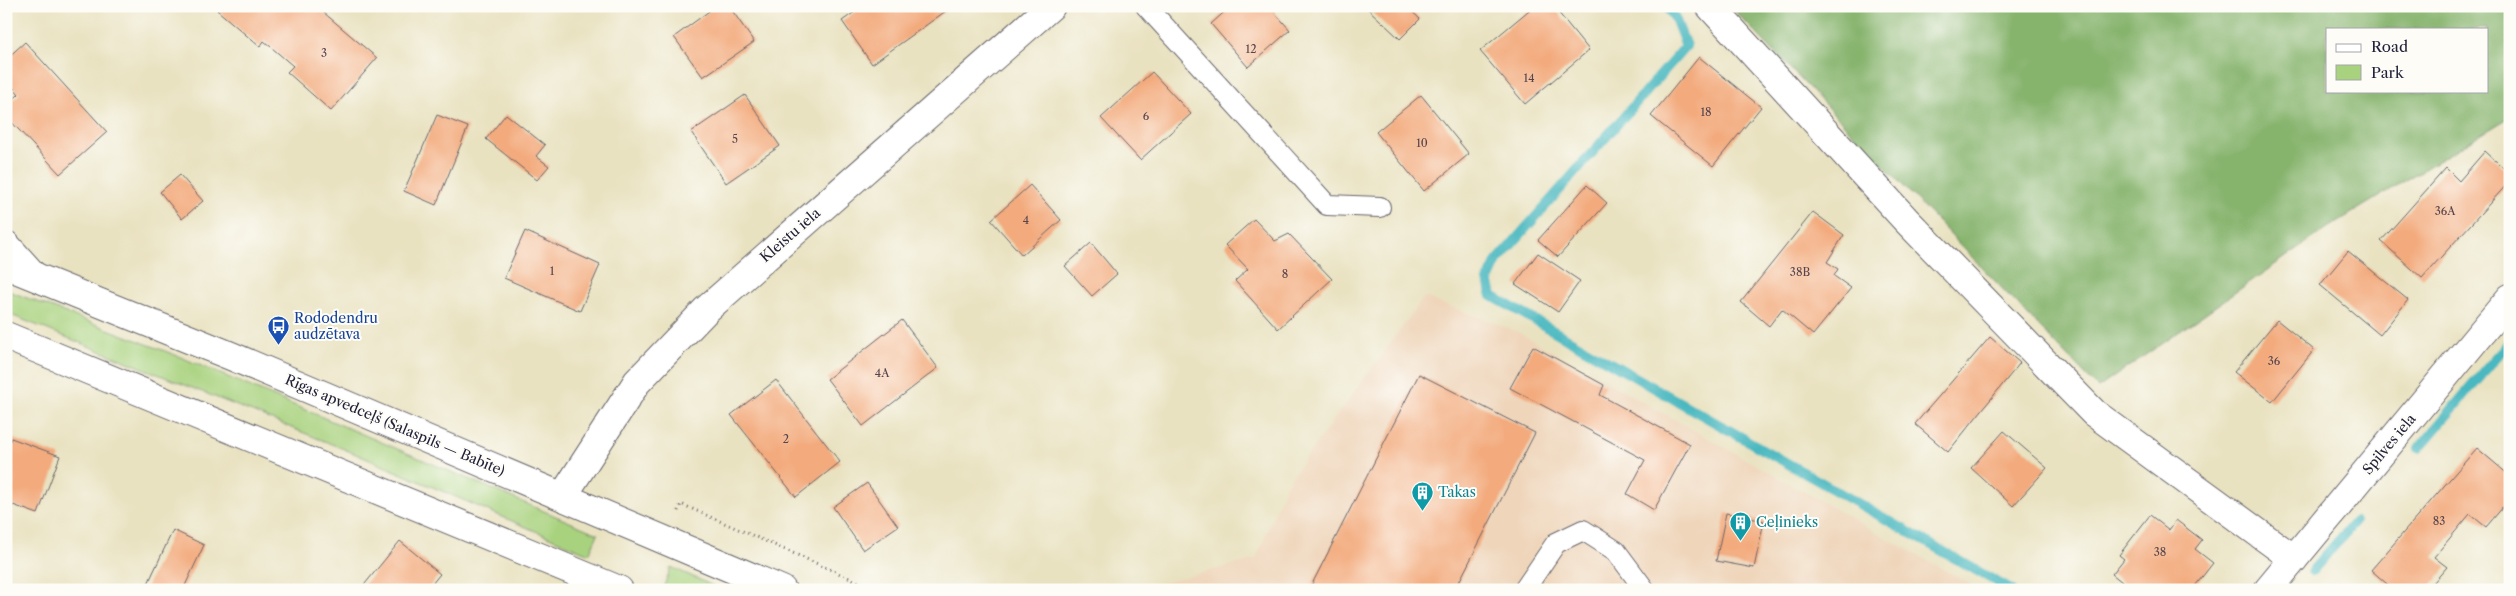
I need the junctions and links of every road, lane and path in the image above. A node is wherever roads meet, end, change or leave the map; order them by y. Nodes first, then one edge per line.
1 (1051, 6) edge
2 (1146, 6) edge
3 (1710, 6) edge
4 (1380, 206) dead end
5 (6, 244) edge
6 (6, 265) edge
7 (33, 275) junction
8 (2510, 298) edge
9 (6, 336) edge
10 (563, 496) junction
11 (681, 504) dead end
12 (2294, 559) junction
13 (619, 590) edge
14 (782, 590) edge
15 (877, 590) edge
16 (1524, 590) edge
17 (1645, 590) edge
18 (2268, 590) edge

1 - 10 main road, Kleistu iela
2 - 4 lane
3 - 12 main road
5 - 7 main road
6 - 7 main road, Rīgas apvedceļš (Salaspils — Babīte)
7 - 10 main road, Rīgas apvedceļš (Salaspils — Babīte)
8 - 12 main road, Spilves iela
9 - 13 main road
10 - 14 main road, Rīgas apvedceļš (Salaspils — Babīte)
11 - 15 path
12 - 18 main road, Spilves iela
16 - 17 lane

